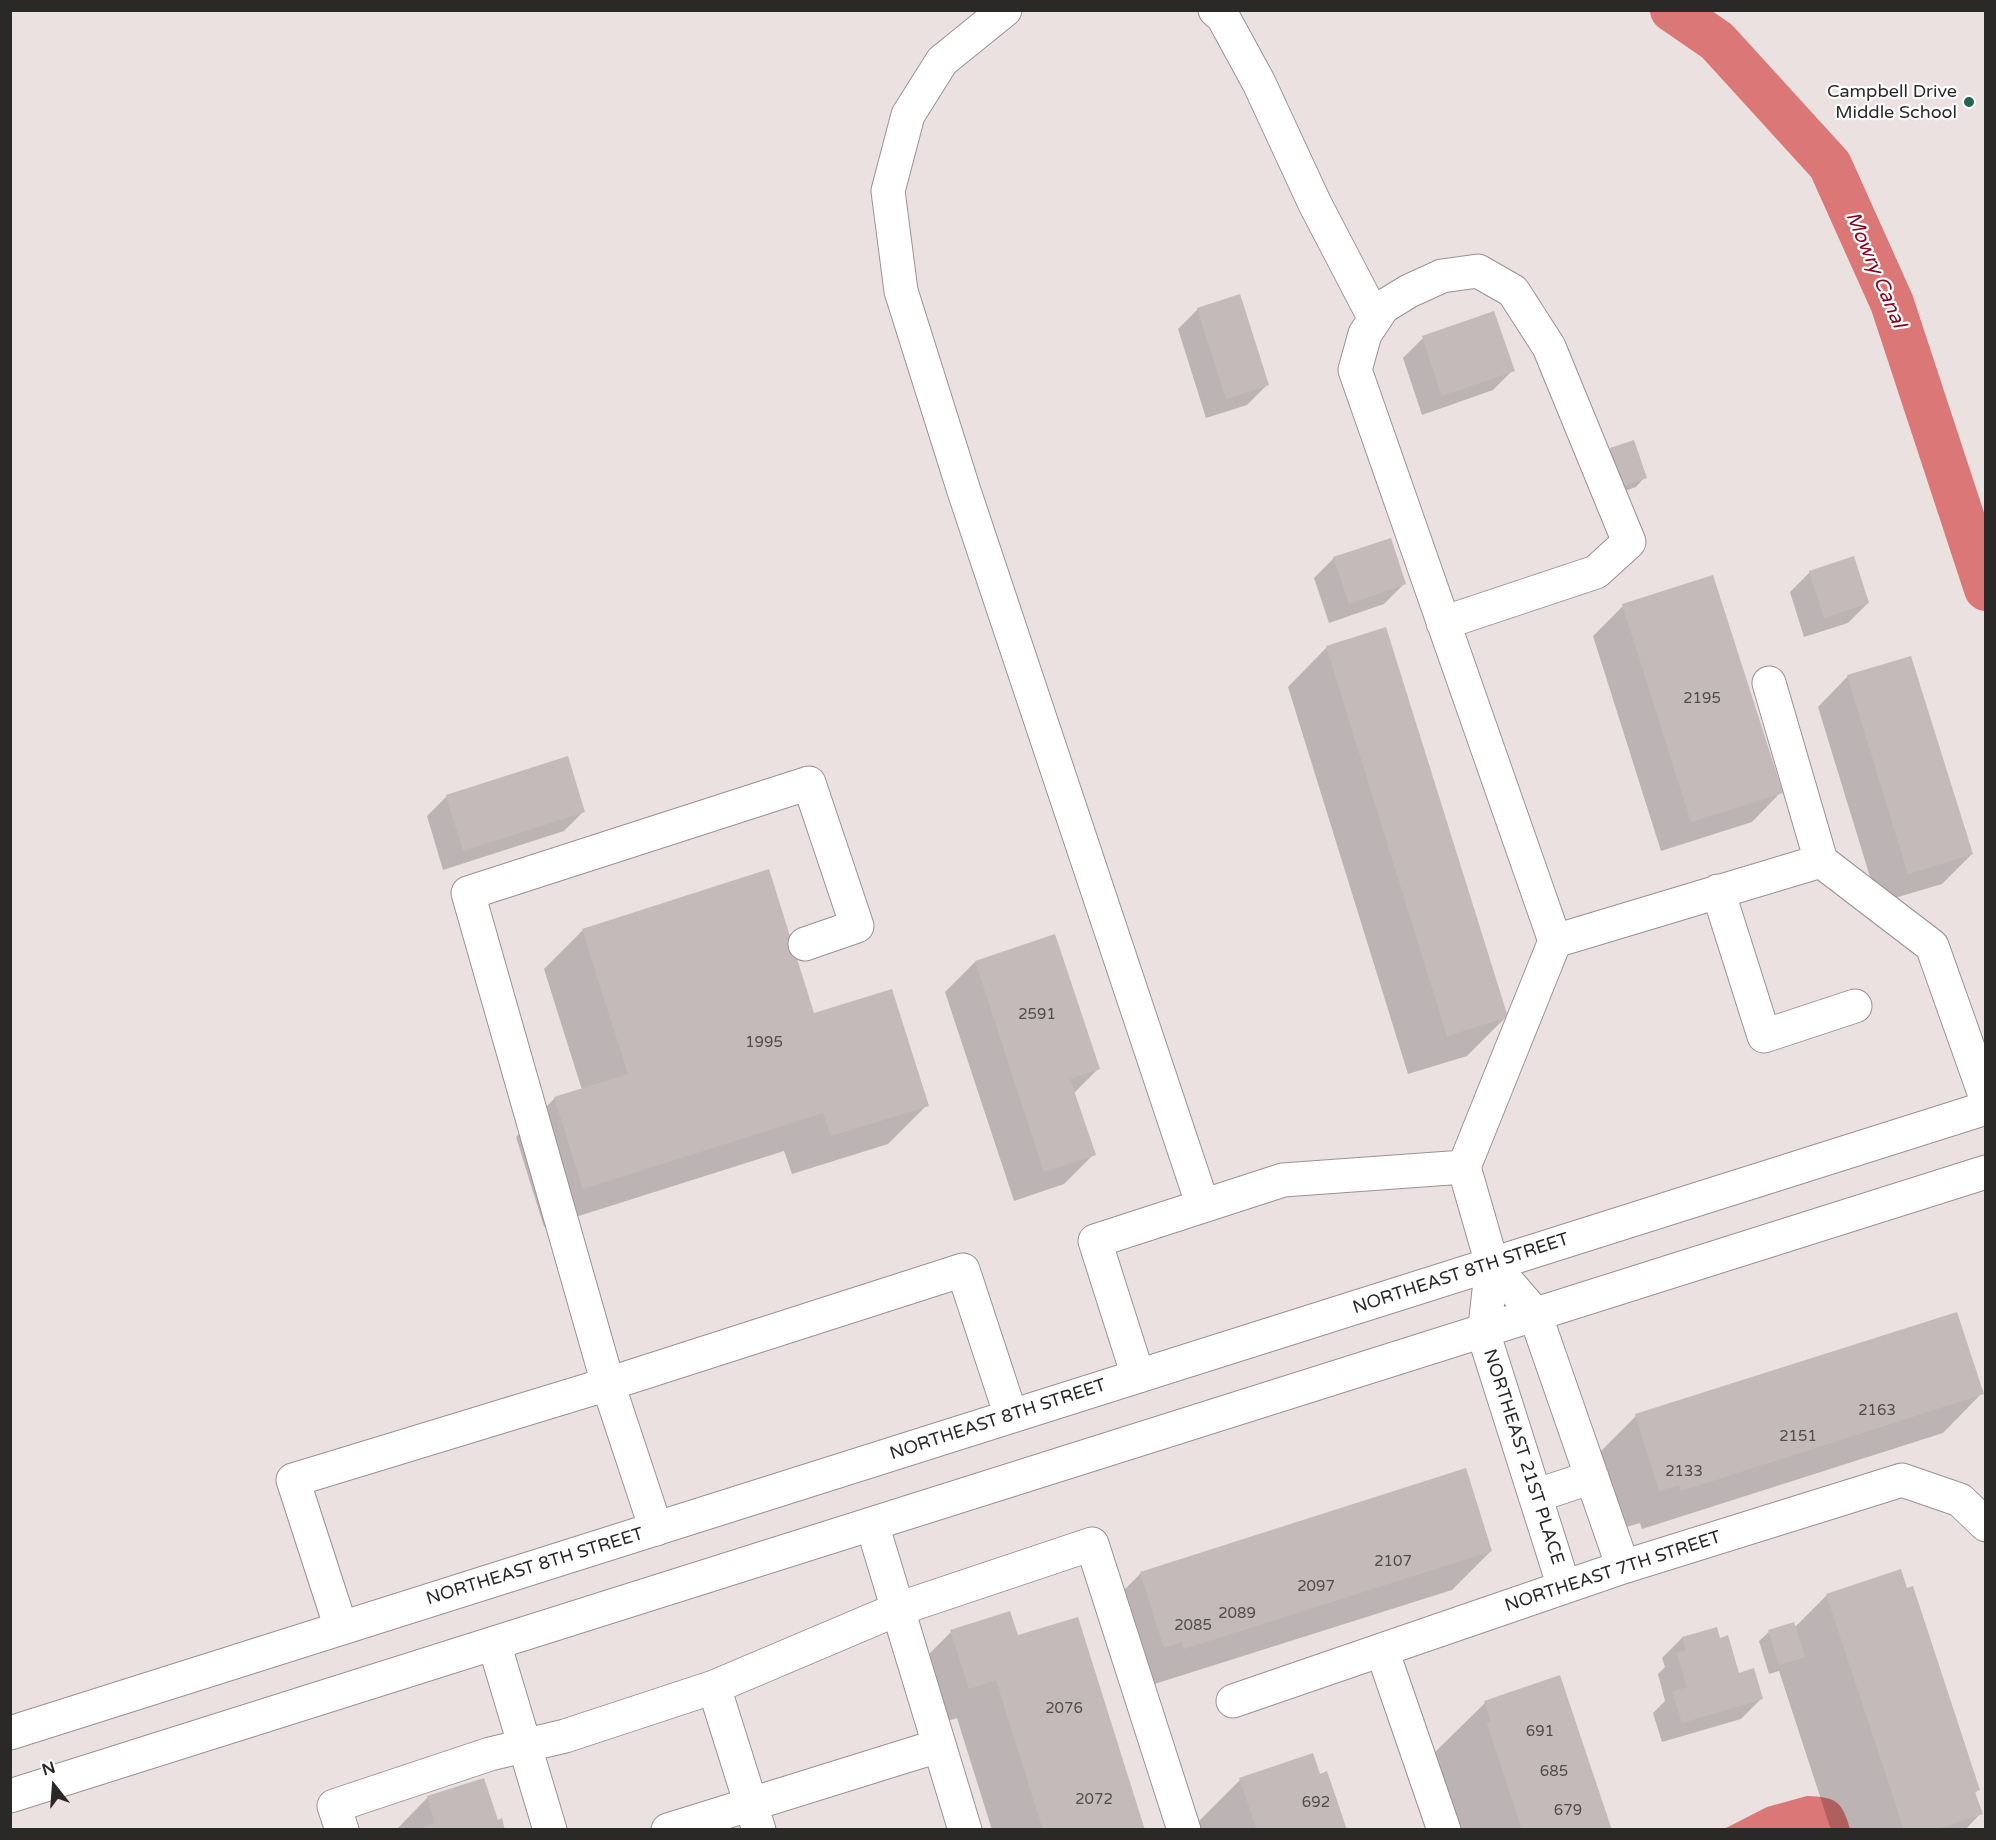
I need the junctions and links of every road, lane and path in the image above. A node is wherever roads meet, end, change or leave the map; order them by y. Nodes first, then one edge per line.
1 (1005, 10) edge
2 (1215, 10) edge
3 (1375, 319) junction
4 (1443, 623) junction
5 (1769, 683) dead end
6 (1821, 861) junction
7 (1718, 891) junction
8 (1555, 941) junction
9 (805, 944) dead end
10 (1855, 1006) dead end
11 (1986, 1098) edge
12 (1986, 1108) edge
13 (1464, 1167) junction
14 (1986, 1172) edge
15 (1203, 1206) junction
16 (1492, 1264) junction
17 (1535, 1314) junction
18 (1485, 1330) junction
19 (1138, 1376) junction
20 (608, 1384) junction
21 (1011, 1416) junction
22 (1592, 1477) junction
23 (1535, 1496) junction
24 (872, 1524) junction
25 (1986, 1525) edge
26 (656, 1528) junction
27 (1623, 1567) junction
28 (1564, 1587) junction
29 (898, 1609) junction
30 (341, 1628) junction
31 (494, 1643) junction
32 (1382, 1650) junction
33 (714, 1687) junction
34 (1233, 1701) dead end
35 (10, 1733) edge
36 (524, 1746) junction
37 (938, 1746) junction
38 (10, 1796) edge
39 (754, 1817) edge
40 (342, 1830) edge
41 (550, 1830) edge
42 (668, 1830) edge
43 (965, 1830) edge
44 (1184, 1830) edge
45 (1444, 1830) edge

1 - 15 main road
2 - 3 main road
3 - 4 main road
3 - 4 main road
4 - 8 main road
5 - 6 main road
6 - 7 main road
6 - 11 main road
7 - 8 main road
7 - 10 main road
8 - 13 main road
9 - 20 main road
12 - 16 main road, NORTHEAST 8TH STREET
13 - 15 main road
13 - 16 main road
14 - 17 main road
15 - 19 main road
16 - 17 main road
16 - 18 main road, NORTHEAST 21ST PLACE
16 - 19 main road, NORTHEAST 8TH STREET
17 - 18 main road
17 - 22 main road
18 - 23 main road, NORTHEAST 21ST PLACE
18 - 24 main road
19 - 21 main road, NORTHEAST 8TH STREET
20 - 21 main road
20 - 26 main road
20 - 30 main road
21 - 26 main road, NORTHEAST 8TH STREET
22 - 23 main road
22 - 27 main road
23 - 28 main road, NORTHEAST 21ST PLACE
24 - 29 main road
24 - 31 main road
25 - 27 main road, NORTHEAST 7TH STREET
26 - 30 main road, NORTHEAST 8TH STREET
27 - 28 main road, NORTHEAST 7TH STREET
28 - 32 main road, NORTHEAST 7TH STREET
29 - 33 main road
29 - 37 main road
29 - 44 main road
30 - 35 main road, NORTHEAST 8TH STREET
31 - 36 main road
31 - 38 main road
32 - 34 main road, NORTHEAST 7TH STREET
32 - 45 main road
33 - 36 main road
33 - 39 main road
36 - 40 main road
36 - 41 main road
37 - 39 main road
37 - 43 main road
39 - 42 main road

